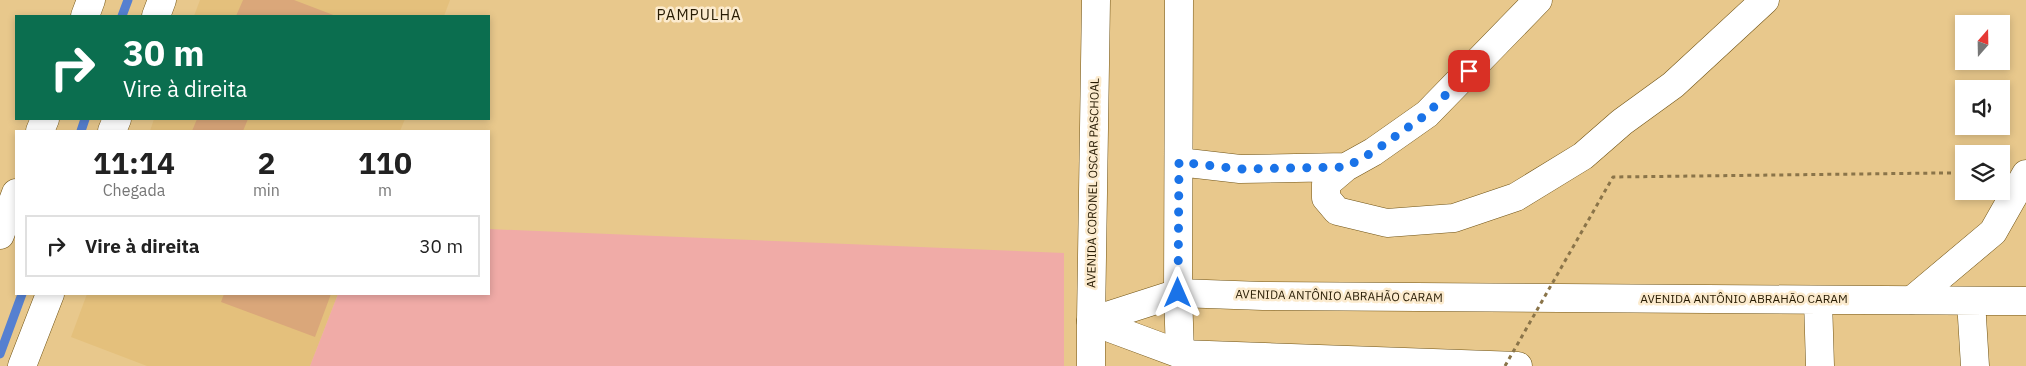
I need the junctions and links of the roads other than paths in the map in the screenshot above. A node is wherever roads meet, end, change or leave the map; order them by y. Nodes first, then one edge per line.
1 (91, 0) edge
2 (162, 0) edge
3 (1096, 0) edge
4 (1180, 0) edge
5 (1538, 0) edge
6 (1764, 0) edge
7 (85, 15) edge
8 (156, 15) edge
9 (1179, 162) junction
10 (1346, 167) junction
11 (2026, 174) edge
12 (15, 196) edge
13 (0, 235) edge
14 (1178, 293) junction
15 (50, 295) edge
16 (1818, 300) junction
17 (1912, 300) junction
18 (1971, 301) junction
19 (2026, 301) edge
20 (1091, 321) junction
21 (1180, 360) edge
22 (22, 366) edge
23 (1091, 366) edge
24 (1518, 366) edge
25 (1820, 366) edge
26 (1975, 366) edge

1 - 7 main road
2 - 8 main road
3 - 20 main road, AVENIDA CORONEL OSCAR PASCHOAL
4 - 9 main road
5 - 10 main road
6 - 10 main road
9 - 10 main road
9 - 14 main road
11 - 17 main road
12 - 13 main road
14 - 16 main road, AVENIDA ANTÔNIO ABRAHÃO CARAM
14 - 20 main road, AVENIDA ANTÔNIO ABRAHÃO CARAM
14 - 21 main road
15 - 22 main road
16 - 17 main road, AVENIDA ANTÔNIO ABRAHÃO CARAM
16 - 25 main road
17 - 18 main road, AVENIDA ANTÔNIO ABRAHÃO CARAM
18 - 19 main road, AVENIDA ANTÔNIO ABRAHÃO CARAM
18 - 26 main road
20 - 21 main road
20 - 23 main road, AVENIDA CORONEL OSCAR PASCHOAL
21 - 24 main road

